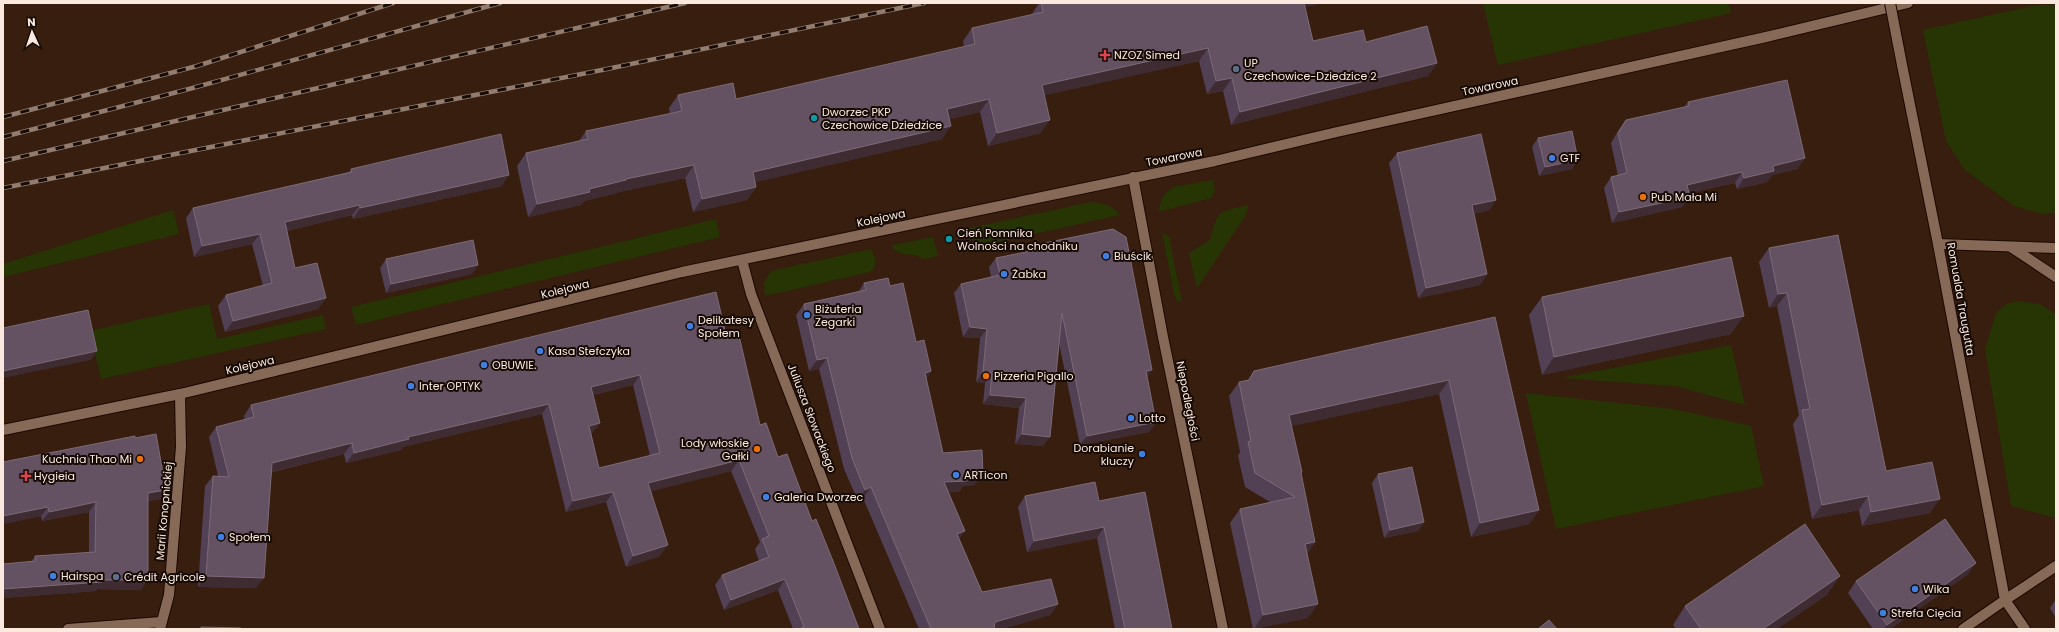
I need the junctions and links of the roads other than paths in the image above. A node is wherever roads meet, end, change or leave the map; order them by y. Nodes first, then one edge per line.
1 (1890, 3) edge
2 (1908, 3) edge
3 (1133, 177) junction
4 (1938, 244) junction
5 (2011, 247) junction
6 (2056, 248) edge
7 (742, 260) junction
8 (2056, 277) edge
9 (180, 394) junction
10 (3, 430) edge
11 (2056, 566) edge
12 (2005, 600) junction
13 (161, 626) edge
14 (68, 629) edge
15 (880, 629) edge
16 (1223, 629) edge
17 (1963, 629) edge
18 (2025, 629) edge

1 - 4 street, Romualda Traugutta, bridge
2 - 3 street, Towarowa
3 - 7 street, Kolejowa
3 - 16 street, Niepodległości
4 - 5 street
4 - 12 street, Romualda Traugutta
5 - 6 street
5 - 8 street
7 - 9 street, Kolejowa
7 - 15 street, Juliusza Słowackiego
9 - 10 street, Kolejowa
9 - 13 street, Marii Konopnickiej
11 - 12 street
12 - 17 street
12 - 18 street
13 - 14 street

